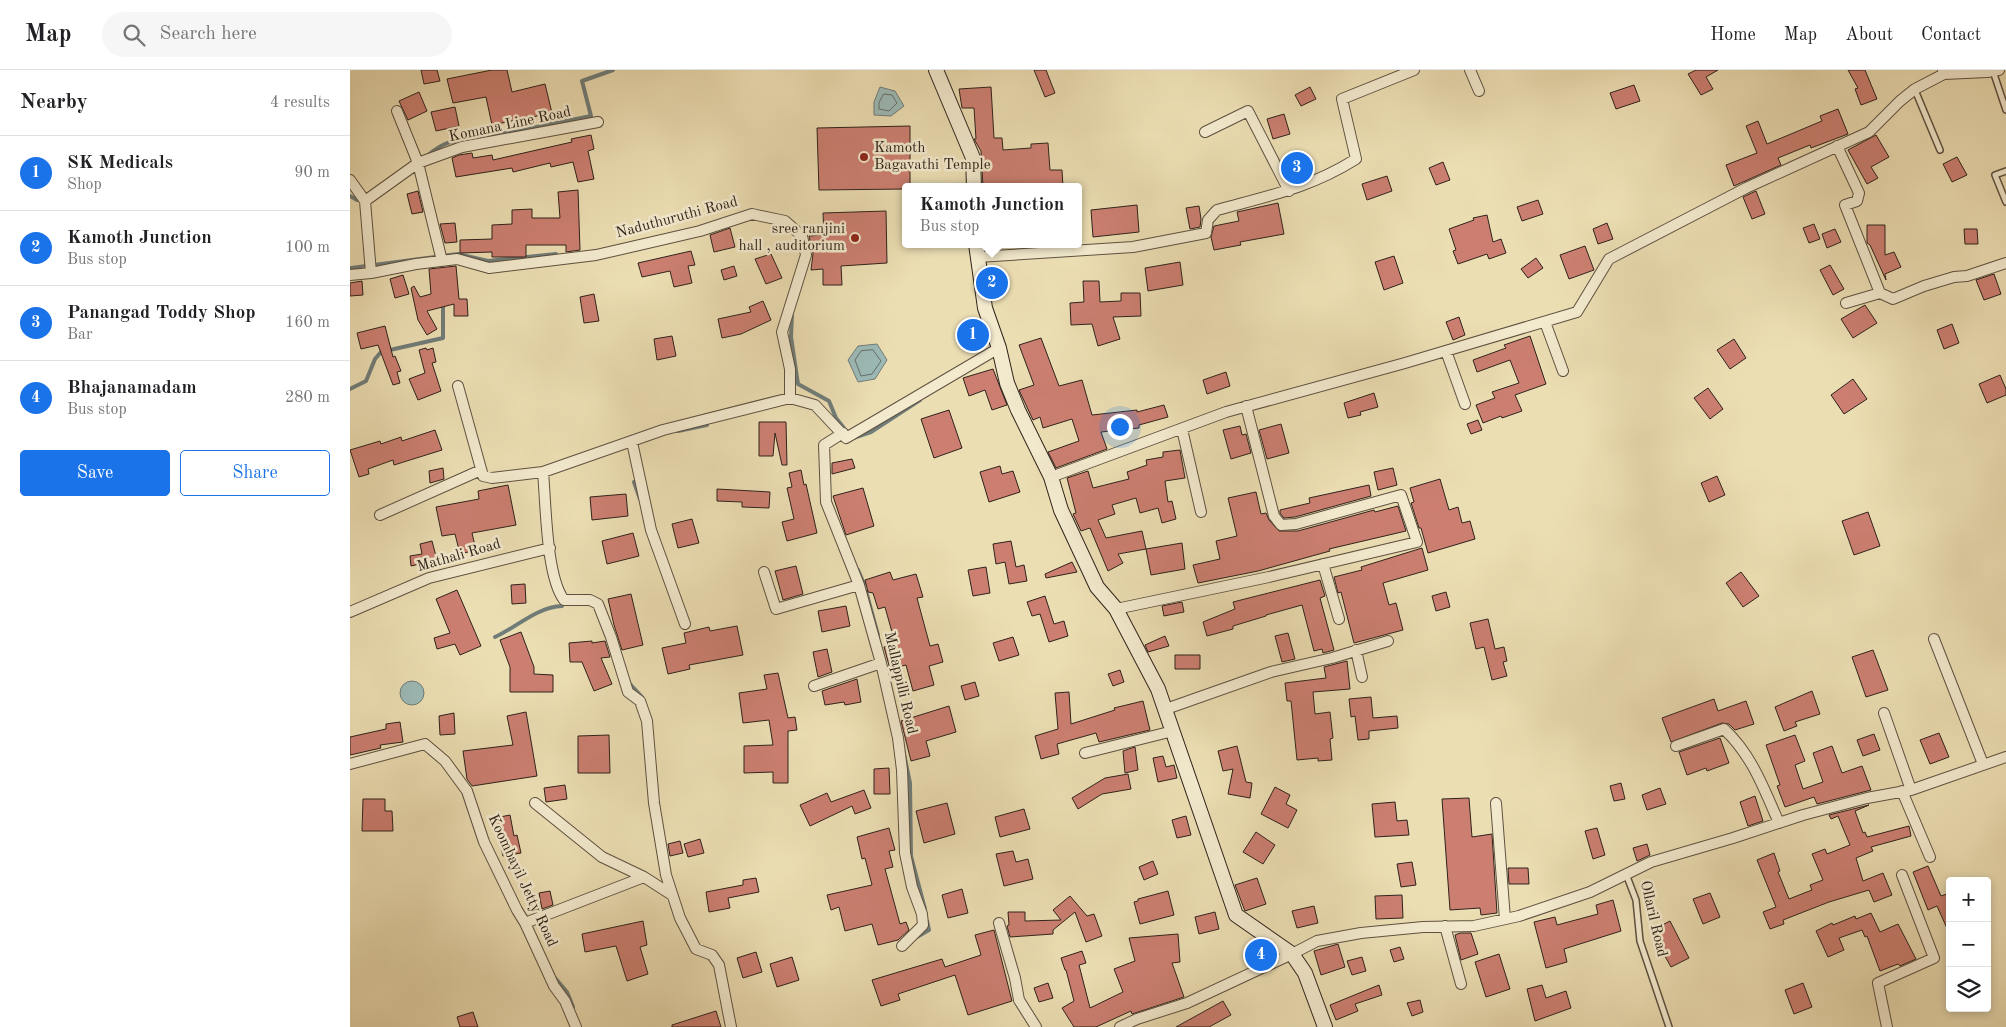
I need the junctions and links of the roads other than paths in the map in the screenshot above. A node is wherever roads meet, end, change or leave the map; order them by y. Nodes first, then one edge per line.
1 (936, 70) edge
2 (1414, 70) edge
3 (1470, 70) edge
4 (1996, 71) edge
5 (1944, 72) edge
6 (1915, 89) junction
7 (1479, 91) dead end
8 (2006, 110) edge
9 (397, 111) dead end
10 (598, 122) dead end
11 (1205, 132) dead end
12 (1837, 146) junction
13 (1940, 150) dead end
14 (418, 163) junction
15 (2006, 171) edge
16 (350, 180) edge
17 (974, 183) edge
18 (1289, 191) junction
19 (365, 201) junction
20 (2006, 202) edge
21 (977, 251) edge
22 (442, 261) junction
23 (2006, 263) edge
24 (371, 273) junction
25 (350, 275) edge
26 (1880, 293) junction
27 (1846, 303) dead end
28 (1545, 322) junction
29 (999, 348) junction
30 (1446, 351) junction
31 (1563, 372) dead end
32 (458, 386) dead end
33 (790, 398) junction
34 (1465, 404) dead end
35 (1246, 406) junction
36 (1182, 429) junction
37 (843, 434) junction
38 (632, 442) junction
39 (481, 470) junction
40 (543, 472) junction
41 (1051, 477) junction
42 (1201, 512) dead end
43 (380, 514) dead end
44 (550, 548) junction
45 (1323, 564) junction
46 (764, 572) dead end
47 (859, 585) junction
48 (1116, 609) junction
49 (350, 612) edge
50 (1339, 619) dead end
51 (684, 624) dead end
52 (1934, 639) dead end
53 (1388, 641) dead end
54 (1356, 650) junction
55 (881, 663) junction
56 (1362, 677) dead end
57 (814, 686) dead end
58 (1166, 709) junction
59 (1884, 713) dead end
60 (1173, 731) junction
61 (1676, 746) dead end
62 (1086, 753) dead end
63 (2006, 756) edge
64 (350, 764) edge
65 (1983, 764) junction
66 (1906, 791) junction
67 (535, 803) dead end
68 (1496, 803) dead end
69 (1779, 823) junction
70 (1930, 857) dead end
71 (1626, 874) junction
72 (1902, 875) dead end
73 (644, 877) junction
74 (672, 895) junction
75 (1505, 919) junction
76 (526, 923) junction
77 (999, 923) dead end
78 (1445, 926) junction
79 (902, 946) dead end
80 (1292, 954) junction
81 (1461, 984) dead end
82 (576, 1027) edge
83 (730, 1027) edge
84 (1036, 1027) edge
85 (1120, 1027) edge
86 (1325, 1027) edge
87 (1669, 1027) edge
88 (1887, 1027) edge

1 - 17 main road
2 - 18 street
3 - 7 street
4 - 5 street
4 - 8 lane
5 - 6 street
6 - 12 street
6 - 13 lane
9 - 14 street
10 - 14 street, Komana Line Road
11 - 18 street
12 - 26 street
12 - 28 street
14 - 19 street, Komana Line Road
14 - 22 street
15 - 20 lane
16 - 19 street
18 - 21 street
19 - 24 street
21 - 29 main road
22 - 24 street, Naduthuruthi Road
22 - 33 street, Naduthuruthi Road
23 - 26 street
24 - 25 street, Naduthuruthi Road
26 - 27 street
28 - 30 street
28 - 31 street
29 - 37 street
29 - 41 main road
30 - 34 street
30 - 35 street
32 - 39 street
33 - 37 street
33 - 38 street
35 - 36 street
35 - 45 street
36 - 41 street
36 - 42 street
37 - 47 street, Mallappilli Road
38 - 40 street
38 - 51 street
39 - 40 street
39 - 43 street
40 - 44 street
41 - 48 main road
44 - 49 street, Mathali Road
44 - 74 street
45 - 48 street
45 - 50 street
46 - 47 street
47 - 55 street, Mallappilli Road
48 - 58 main road
52 - 65 street
53 - 54 street
54 - 56 street
54 - 58 street
55 - 57 street
55 - 79 street, Mallappilli Road
58 - 60 main road
59 - 66 street
60 - 62 street
60 - 80 main road
61 - 69 street
63 - 65 street
64 - 76 street, Koombayil Jetty Road
65 - 66 street
66 - 69 street
66 - 70 street
67 - 73 street
68 - 75 street
69 - 71 street
71 - 75 street
71 - 87 lane, Ollaril Road
72 - 88 street
73 - 74 street
73 - 76 street
74 - 83 street
75 - 78 street
76 - 82 street, Koombayil Jetty Road
77 - 84 street
78 - 80 street
78 - 81 street
80 - 85 street
80 - 86 main road

